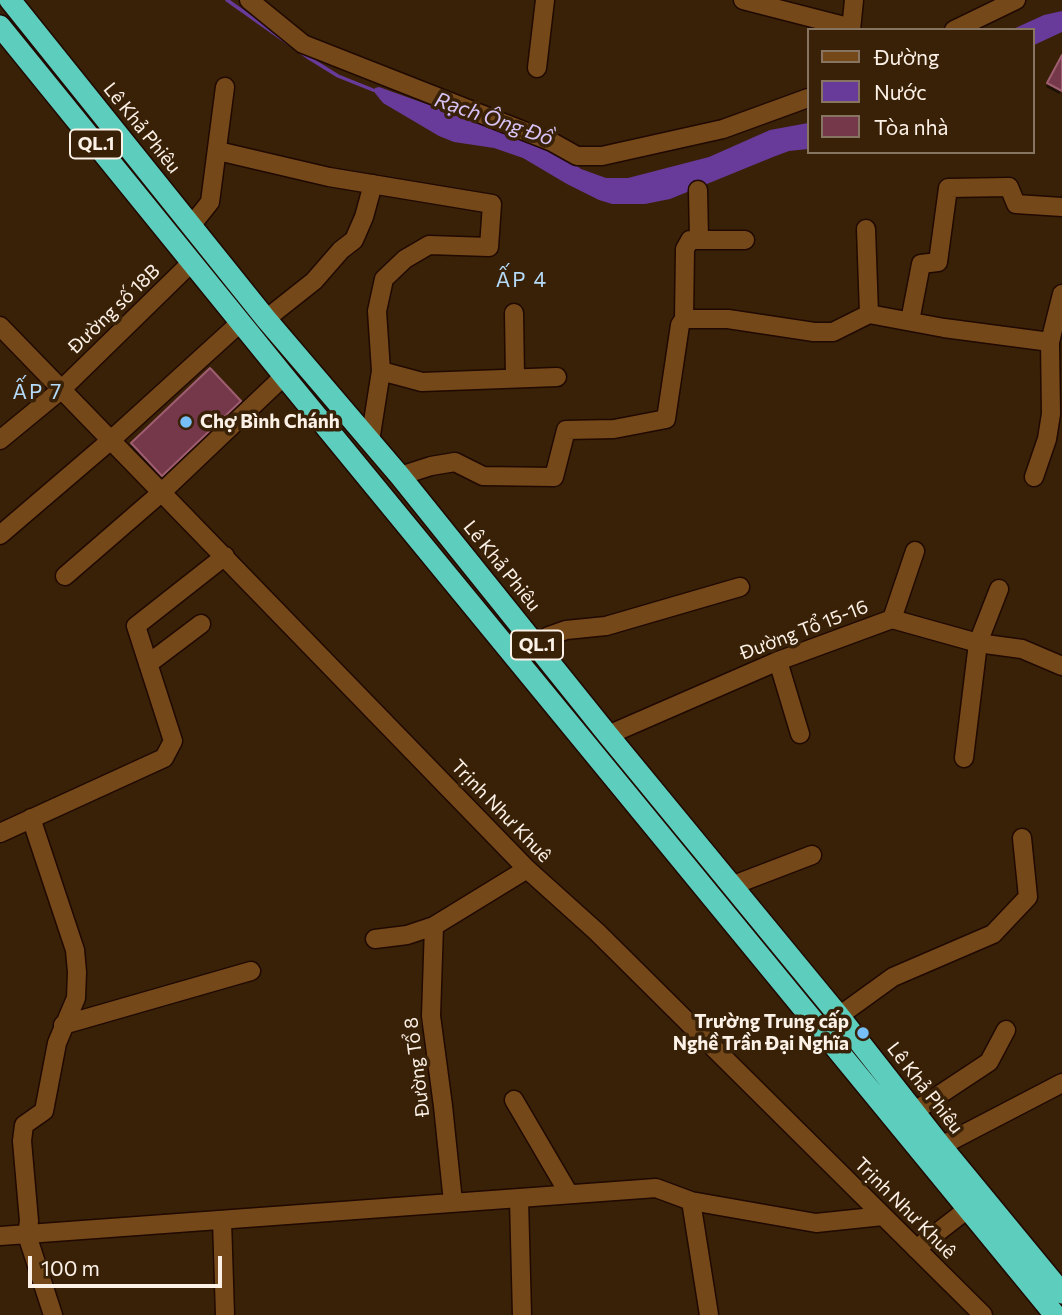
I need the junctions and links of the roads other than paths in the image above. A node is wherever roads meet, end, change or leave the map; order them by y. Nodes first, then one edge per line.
1 (10, 0) edge
2 (249, 0) edge
3 (545, 0) edge
4 (743, 0) edge
5 (854, 0) edge
6 (1016, 0) edge
7 (0, 26) edge
8 (849, 28) edge
9 (851, 28) edge
10 (958, 28) edge
11 (537, 68) dead end
12 (225, 88) dead end
13 (806, 100) edge
14 (218, 151) junction
15 (373, 184) junction
16 (698, 190) dead end
17 (1062, 206) edge
18 (191, 226) junction
19 (866, 229) dead end
20 (699, 239) junction
21 (745, 240) dead end
22 (192, 262) junction
23 (1062, 294) edge
24 (514, 313) dead end
25 (869, 314) junction
26 (265, 319) junction
27 (684, 319) junction
28 (910, 321) junction
29 (241, 322) junction
30 (0, 326) edge
31 (1050, 342) junction
32 (381, 371) junction
33 (284, 376) junction
34 (515, 377) junction
35 (557, 377) dead end
36 (62, 389) junction
37 (1055, 439) edge
38 (0, 440) edge
39 (111, 440) junction
40 (370, 441) junction
41 (400, 475) junction
42 (1034, 477) dead end
43 (162, 492) junction
44 (0, 535) edge
45 (915, 551) dead end
46 (225, 556) junction
47 (65, 576) dead end
48 (740, 587) dead end
49 (999, 589) dead end
50 (892, 619) junction
51 (201, 624) dead end
52 (978, 643) junction
53 (536, 644) junction
54 (778, 661) junction
55 (148, 664) junction
56 (1062, 666) edge
57 (800, 734) dead end
58 (608, 735) junction
59 (964, 758) dead end
60 (31, 818) junction
61 (0, 833) edge
62 (1022, 838) dead end
63 (812, 855) dead end
64 (527, 869) junction
65 (731, 886) junction
66 (434, 926) junction
67 (375, 939) dead end
68 (251, 971) dead end
69 (839, 1016) junction
70 (63, 1026) junction
71 (1006, 1030) dead end
72 (1062, 1083) edge
73 (514, 1100) dead end
74 (915, 1111) junction
75 (941, 1146) junction
76 (569, 1194) junction
77 (519, 1199) junction
78 (691, 1201) junction
79 (453, 1202) junction
80 (969, 1208) junction
81 (883, 1216) junction
82 (222, 1220) junction
83 (27, 1235) junction
84 (0, 1237) edge
85 (916, 1249) junction
86 (1060, 1287) edge
87 (53, 1315) edge
88 (225, 1315) edge
89 (522, 1315) edge
90 (709, 1315) edge
91 (983, 1315) edge
92 (1055, 1315) edge

1 - 18 highway, Lê Khả Phiêu / QL.1
2 - 13 street
3 - 11 street
4 - 8 street
5 - 9 street
6 - 10 street
7 - 22 highway, QL.1
12 - 14 street
14 - 15 street
14 - 18 street
15 - 26 street
15 - 32 street
16 - 20 street
17 - 28 street
18 - 26 highway, Lê Khả Phiêu / QL.1
19 - 25 street
20 - 21 street
20 - 27 street
22 - 29 highway, QL.1
22 - 36 street, Đường số 18B
23 - 31 street
24 - 34 street
25 - 27 street
25 - 28 street
26 - 40 highway, Lê Khả Phiêu / QL.1
27 - 41 street
28 - 31 street
29 - 33 highway, QL.1
29 - 39 street
30 - 36 street, Trịnh Như Khuê
31 - 37 street
32 - 34 street
32 - 40 street
33 - 43 street
33 - 80 highway, QL.1
34 - 35 street
36 - 38 street, Đường số 18B
36 - 39 street, Trịnh Như Khuê
37 - 42 street
39 - 43 street, Trịnh Như Khuê
39 - 44 street
40 - 41 highway, Lê Khả Phiêu / QL.1
41 - 53 highway, Lê Khả Phiêu / QL.1
43 - 46 street, Trịnh Như Khuê
43 - 47 street
45 - 50 street
46 - 55 street
46 - 64 street, Trịnh Như Khuê
48 - 53 street
49 - 52 street
50 - 52 street, Đường Tổ 15-16
50 - 54 street, Đường Tổ 15-16
51 - 55 street
52 - 56 street, Đường Tổ 15-16
52 - 59 street
53 - 58 highway, Lê Khả Phiêu / QL.1
54 - 57 street
54 - 58 street, Đường Tổ 15-16
55 - 60 street
58 - 65 highway, Lê Khả Phiêu / QL.1
60 - 61 street
60 - 70 street
62 - 69 street
63 - 65 street
64 - 66 street
64 - 81 street, Trịnh Như Khuê
65 - 69 highway, Lê Khả Phiêu / QL.1
66 - 67 street
66 - 79 street, Đường Tổ 8
68 - 70 street
69 - 74 highway, Lê Khả Phiêu / QL.1
70 - 83 street
71 - 74 street
72 - 75 street
73 - 76 street
74 - 75 highway, Lê Khả Phiêu / QL.1
75 - 86 highway, Lê Khả Phiêu / QL.1
76 - 77 street
76 - 78 street
77 - 79 street
77 - 89 street
78 - 81 street
78 - 90 street
79 - 82 street
80 - 85 street
80 - 92 highway, QL.1
81 - 85 street, Trịnh Như Khuê
82 - 83 street
82 - 88 street
83 - 84 street
83 - 87 street
85 - 91 street, Trịnh Như Khuê

